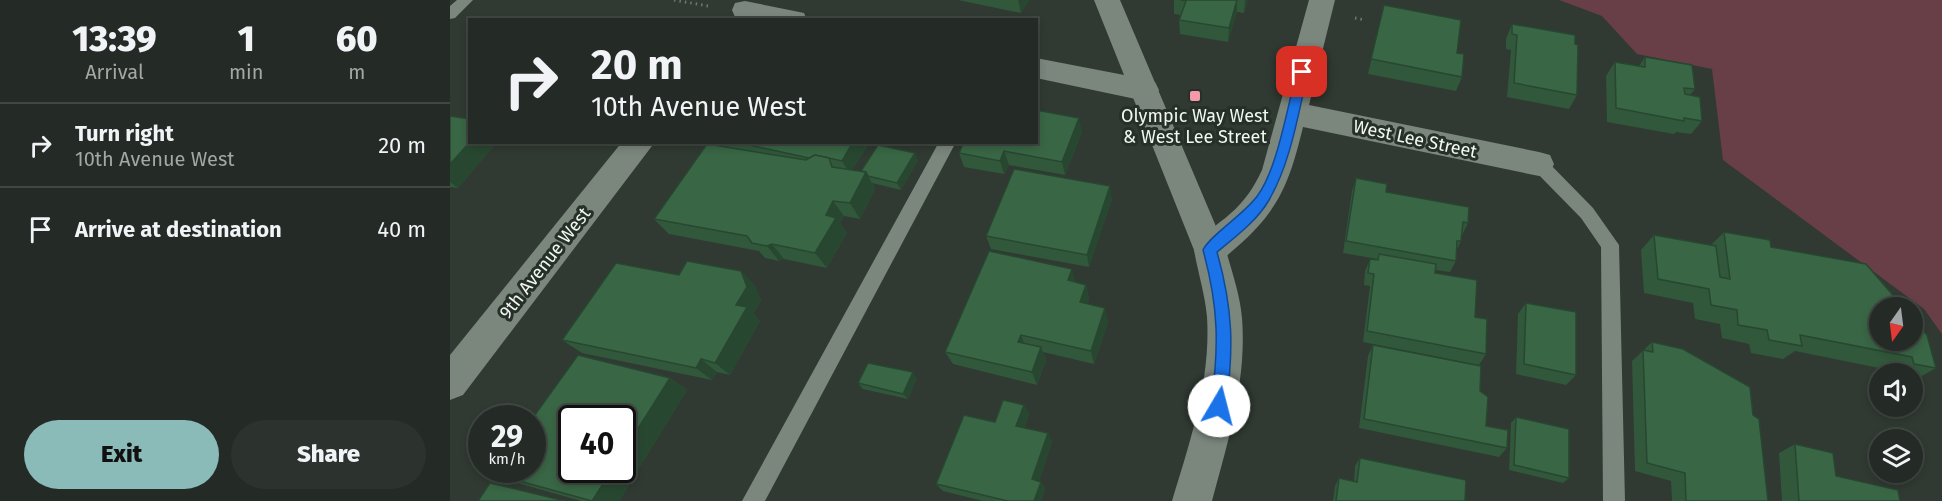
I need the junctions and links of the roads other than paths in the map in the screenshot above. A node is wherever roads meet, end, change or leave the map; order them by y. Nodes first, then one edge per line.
1 (466, 0) edge
2 (1107, 0) edge
3 (1322, 0) edge
4 (745, 10) edge
5 (450, 15) edge
6 (784, 18) edge
7 (1038, 69) edge
8 (1145, 90) junction
9 (1292, 113) junction
10 (638, 144) edge
11 (947, 144) edge
12 (1539, 164) joint
13 (1210, 250) junction
14 (450, 383) edge
15 (753, 501) edge
16 (1192, 501) edge
17 (1614, 501) edge

1 - 5 lane
2 - 8 street
3 - 9 street
4 - 6 street
7 - 8 street
8 - 13 street
9 - 12 street, West Lee Street
9 - 13 street
10 - 14 street, 9th Avenue West
11 - 15 lane
12 - 17 lane
13 - 16 street

